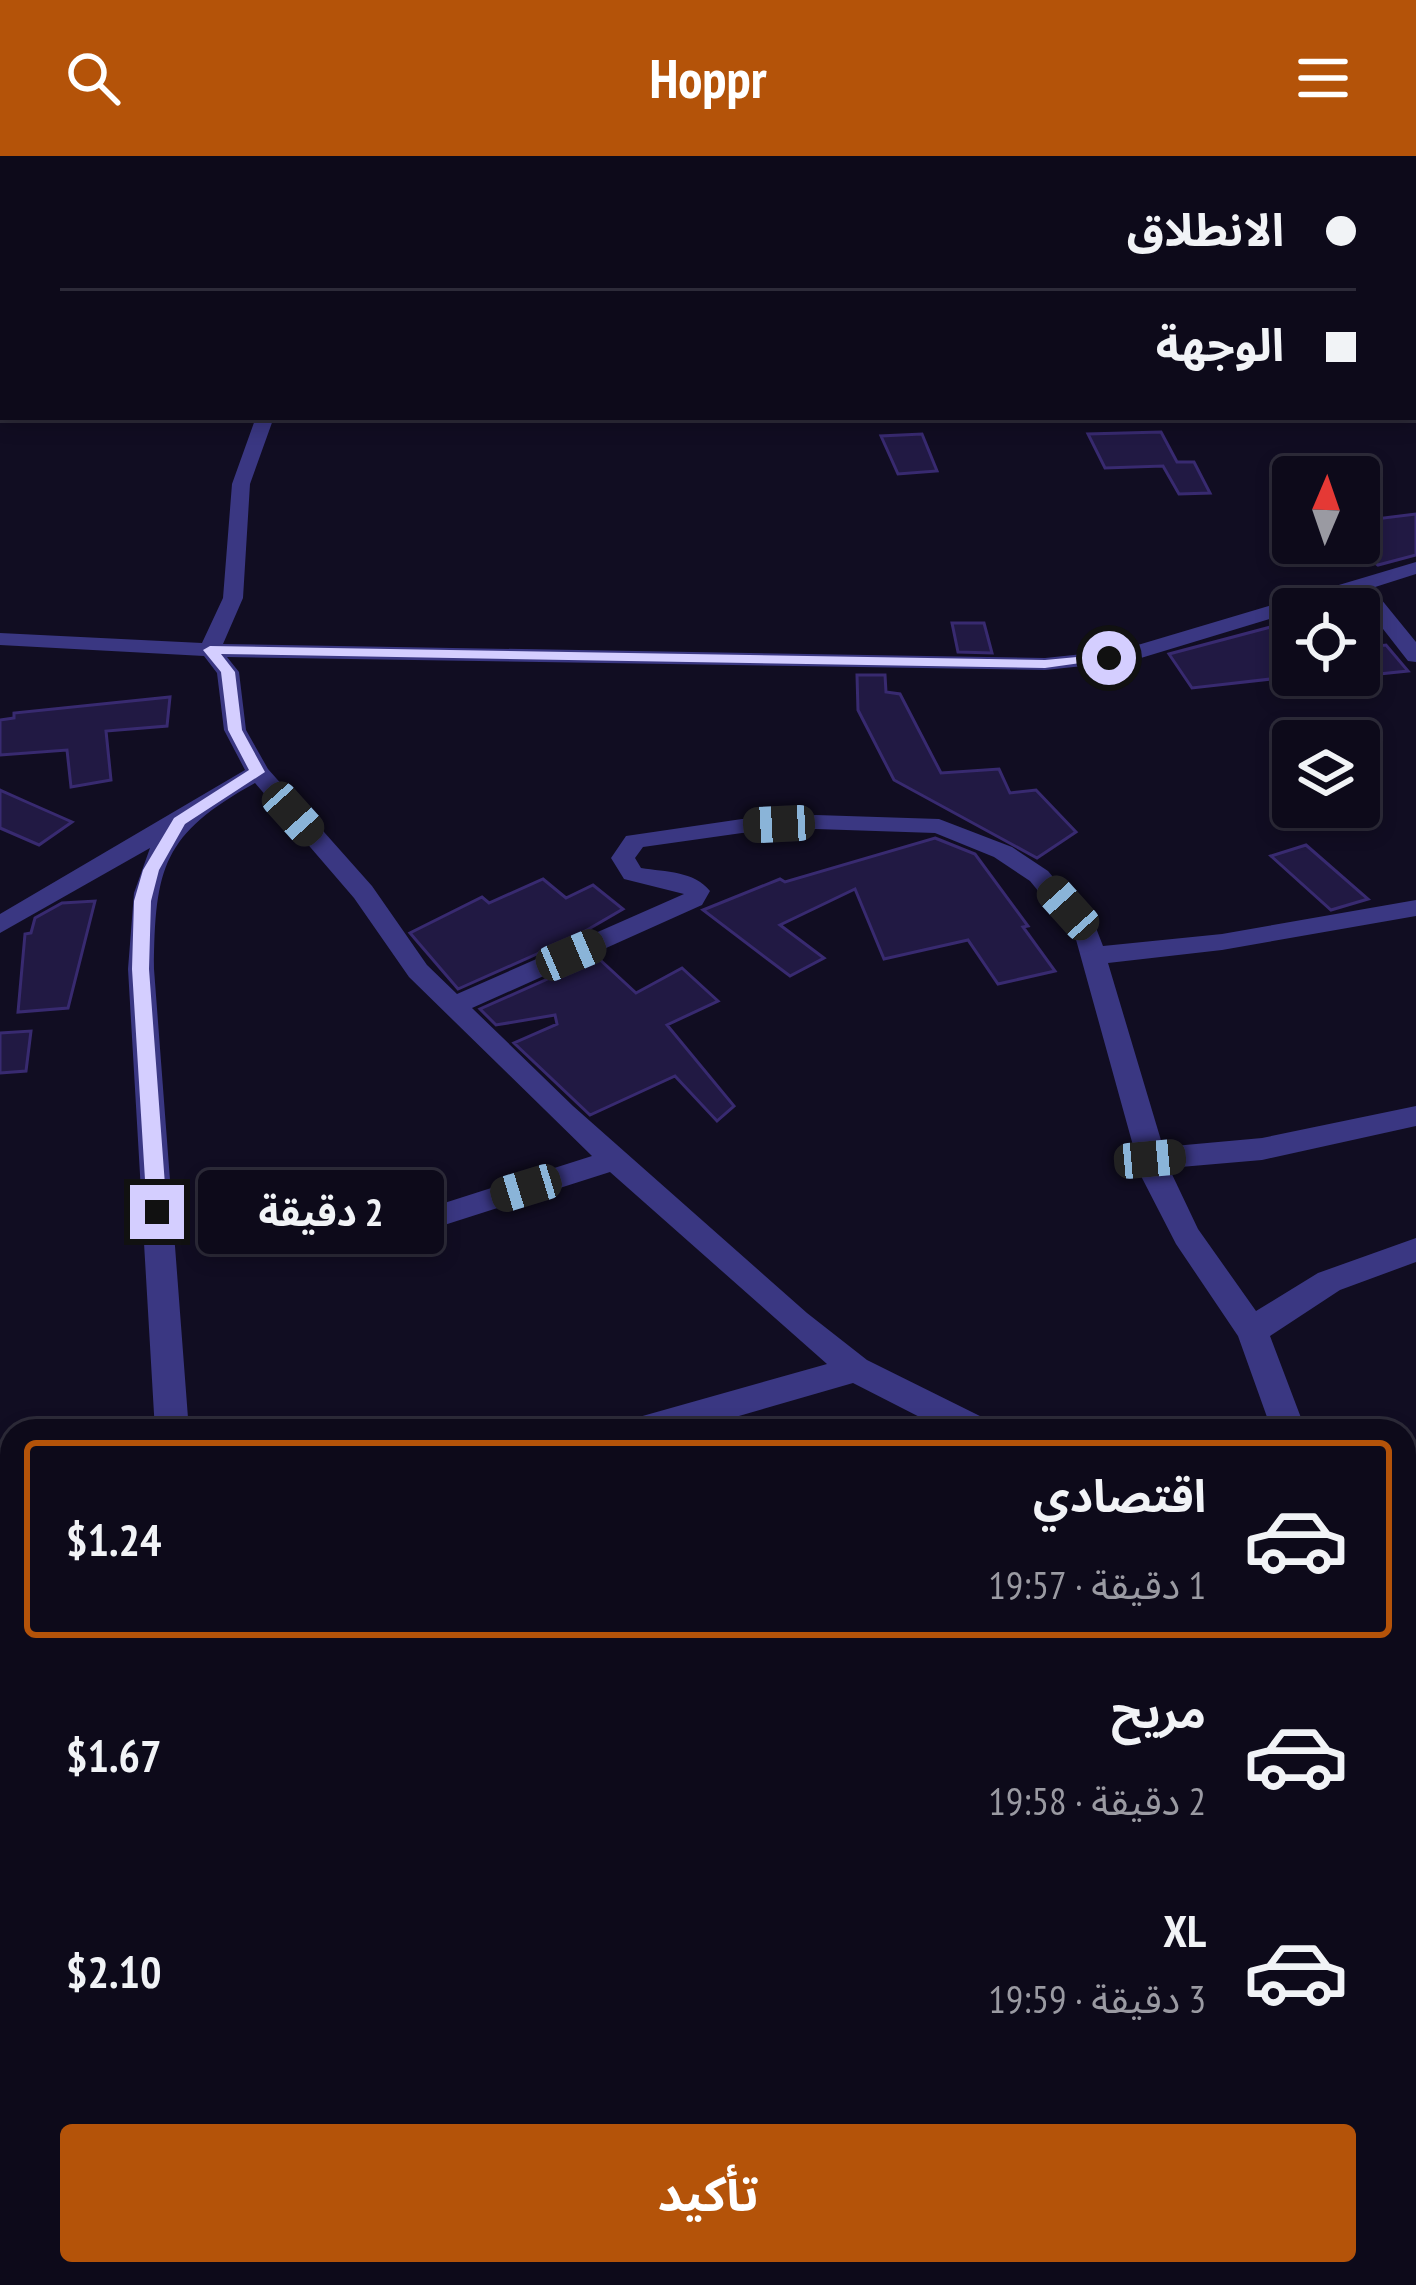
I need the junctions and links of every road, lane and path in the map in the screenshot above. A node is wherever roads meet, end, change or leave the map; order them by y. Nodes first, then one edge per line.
1 (264, 420) edge
2 (1416, 568) edge
3 (1358, 584) junction
4 (1416, 624) edge
5 (1391, 626) junction
6 (0, 639) edge
7 (210, 650) junction
8 (1416, 656) edge
9 (258, 772) junction
10 (179, 821) junction
11 (1416, 908) edge
12 (0, 925) edge
13 (1093, 956) junction
14 (453, 1006) junction
15 (1416, 1116) edge
16 (1150, 1159) junction
17 (614, 1160) junction
18 (361, 1231) dead end
19 (1416, 1250) edge
20 (1253, 1332) junction
21 (856, 1369) junction
22 (171, 1419) edge
23 (681, 1419) edge
24 (954, 1419) edge
25 (1284, 1419) edge

1 - 7 street
2 - 3 street
3 - 5 street
3 - 7 street
4 - 5 street
5 - 8 street
6 - 7 street
7 - 9 street
9 - 10 street
9 - 14 street
10 - 12 street
10 - 22 street
11 - 13 street
13 - 14 street
13 - 16 street
14 - 17 street
15 - 16 street
16 - 20 street
17 - 18 street
17 - 21 street
19 - 20 street
20 - 25 street
21 - 23 street
21 - 24 street

